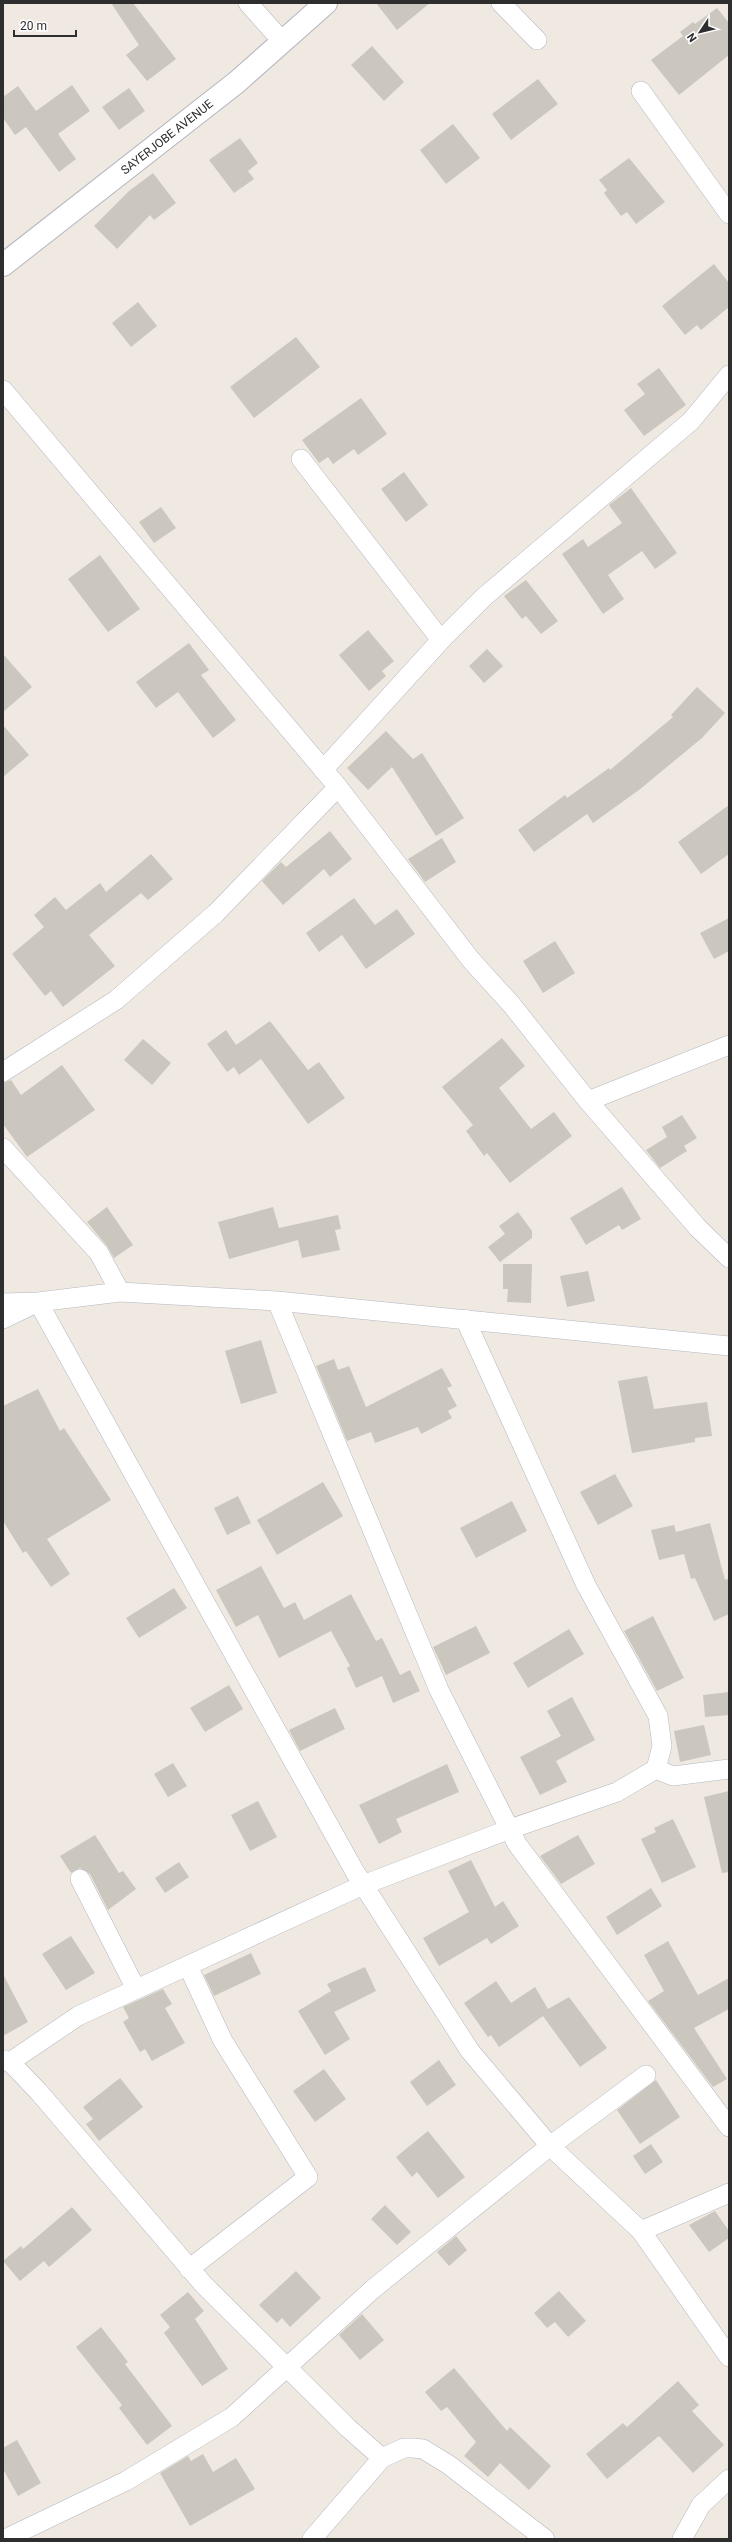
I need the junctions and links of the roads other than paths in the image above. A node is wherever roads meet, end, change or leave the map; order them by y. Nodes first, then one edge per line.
1 (248, 3) edge
2 (326, 3) edge
3 (501, 3) edge
4 (537, 40) dead end
5 (282, 41) junction
6 (641, 91) dead end
7 (729, 214) edge
8 (3, 265) edge
9 (729, 375) edge
10 (3, 390) edge
11 (302, 459) dead end
12 (441, 640) junction
13 (323, 770) junction
14 (338, 788) junction
15 (729, 1045) edge
16 (3, 1072) edge
17 (588, 1100) junction
18 (3, 1148) edge
19 (729, 1258) edge
20 (120, 1292) junction
21 (277, 1301) junction
22 (38, 1302) junction
23 (3, 1303) edge
24 (3, 1319) edge
25 (465, 1319) junction
26 (729, 1346) edge
27 (656, 1768) junction
28 (729, 1769) edge
29 (510, 1830) junction
30 (80, 1879) dead end
31 (363, 1885) junction
32 (188, 1966) junction
33 (136, 1989) junction
34 (7, 2061) edge
35 (646, 2075) dead end
36 (729, 2127) edge
37 (550, 2146) junction
38 (729, 2193) edge
39 (641, 2231) junction
40 (189, 2269) junction
41 (729, 2357) edge
42 (286, 2366) junction
43 (382, 2458) junction
44 (729, 2479) edge
45 (5, 2539) edge
46 (312, 2539) edge
47 (545, 2539) edge
48 (682, 2539) edge

1 - 5 street
2 - 5 street, SAYERJOBE AVENUE
3 - 4 street
5 - 8 street, SAYERJOBE AVENUE
6 - 7 street
9 - 12 street
10 - 13 street
11 - 12 street
12 - 13 street
13 - 14 street
14 - 16 street
14 - 17 street
15 - 17 street
17 - 19 street
18 - 20 street
20 - 21 street
20 - 22 street
21 - 25 street
21 - 29 street
22 - 23 street
22 - 24 street
22 - 31 street
25 - 26 street
25 - 27 street
27 - 28 street
27 - 29 street
29 - 31 street
29 - 36 street
30 - 33 street
31 - 32 street
31 - 37 street
32 - 33 street
32 - 40 street
33 - 34 street
34 - 40 street
35 - 37 street
37 - 39 street
37 - 42 street
38 - 39 street
39 - 41 street
40 - 42 street
42 - 43 street
42 - 45 street
43 - 46 street
43 - 47 street
44 - 48 street

